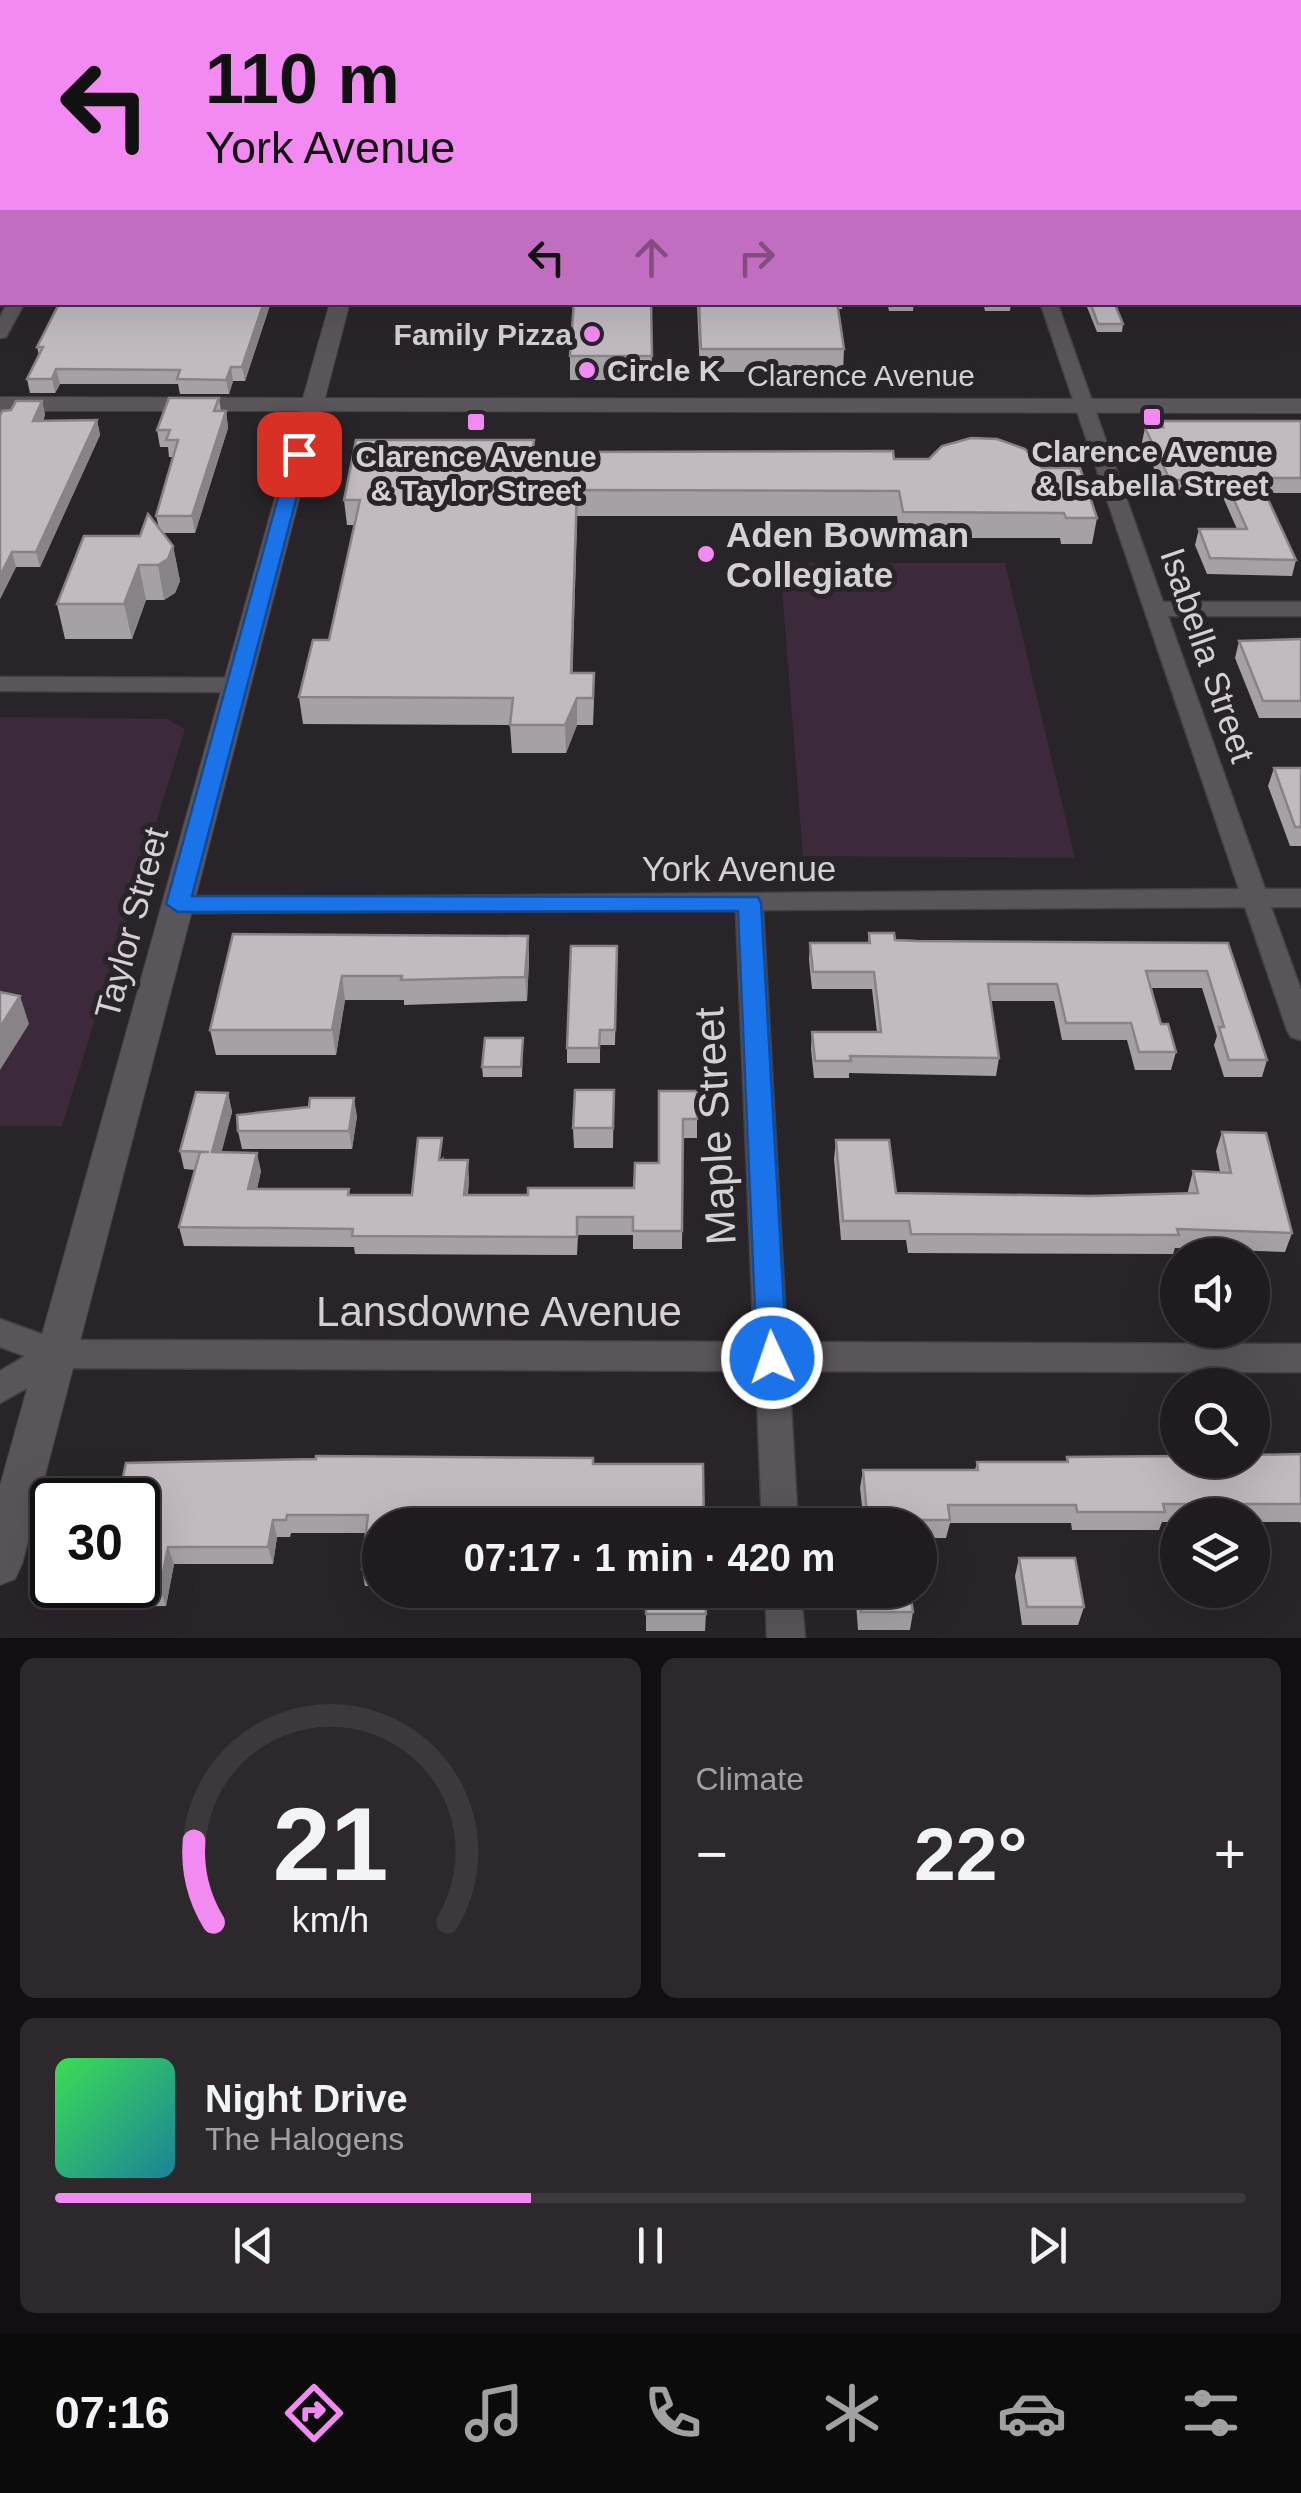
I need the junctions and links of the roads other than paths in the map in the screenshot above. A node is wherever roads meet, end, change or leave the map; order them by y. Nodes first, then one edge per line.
1 (15, 305) edge
2 (339, 305) edge
3 (1049, 305) edge
4 (0, 333) edge
5 (0, 404) edge
6 (313, 404) junction
7 (1084, 405) junction
8 (1301, 406) edge
9 (1154, 608) junction
10 (1301, 609) edge
11 (0, 684) edge
12 (237, 685) junction
13 (1255, 898) junction
14 (1301, 898) edge
15 (749, 903) junction
16 (178, 904) junction
17 (1301, 1030) edge
18 (0, 1333) edge
19 (58, 1354) junction
20 (772, 1358) junction
21 (1301, 1358) edge
22 (0, 1388) edge
23 (779, 1508) edge
24 (0, 1564) edge
25 (785, 1608) edge
26 (786, 1638) edge

1 - 4 street
2 - 6 main road, Taylor Street
3 - 7 street, Isabella Street
5 - 6 main road, Clarence Avenue
6 - 7 main road, Clarence Avenue
6 - 12 main road, Taylor Street
7 - 8 main road, Clarence Avenue
7 - 9 street, Isabella Street
9 - 10 street
9 - 13 street, Isabella Street
11 - 12 street
12 - 16 main road, Taylor Street
13 - 14 street, York Avenue
13 - 15 street, York Avenue
13 - 17 street, Isabella Street
15 - 16 street, York Avenue
15 - 20 street, Maple Street
16 - 19 main road, Taylor Street
18 - 19 street, Lansdowne Avenue
19 - 20 street, Lansdowne Avenue
19 - 22 street
19 - 24 main road, Taylor Street
20 - 21 street, Lansdowne Avenue
20 - 23 street, Maple Street
25 - 26 street

